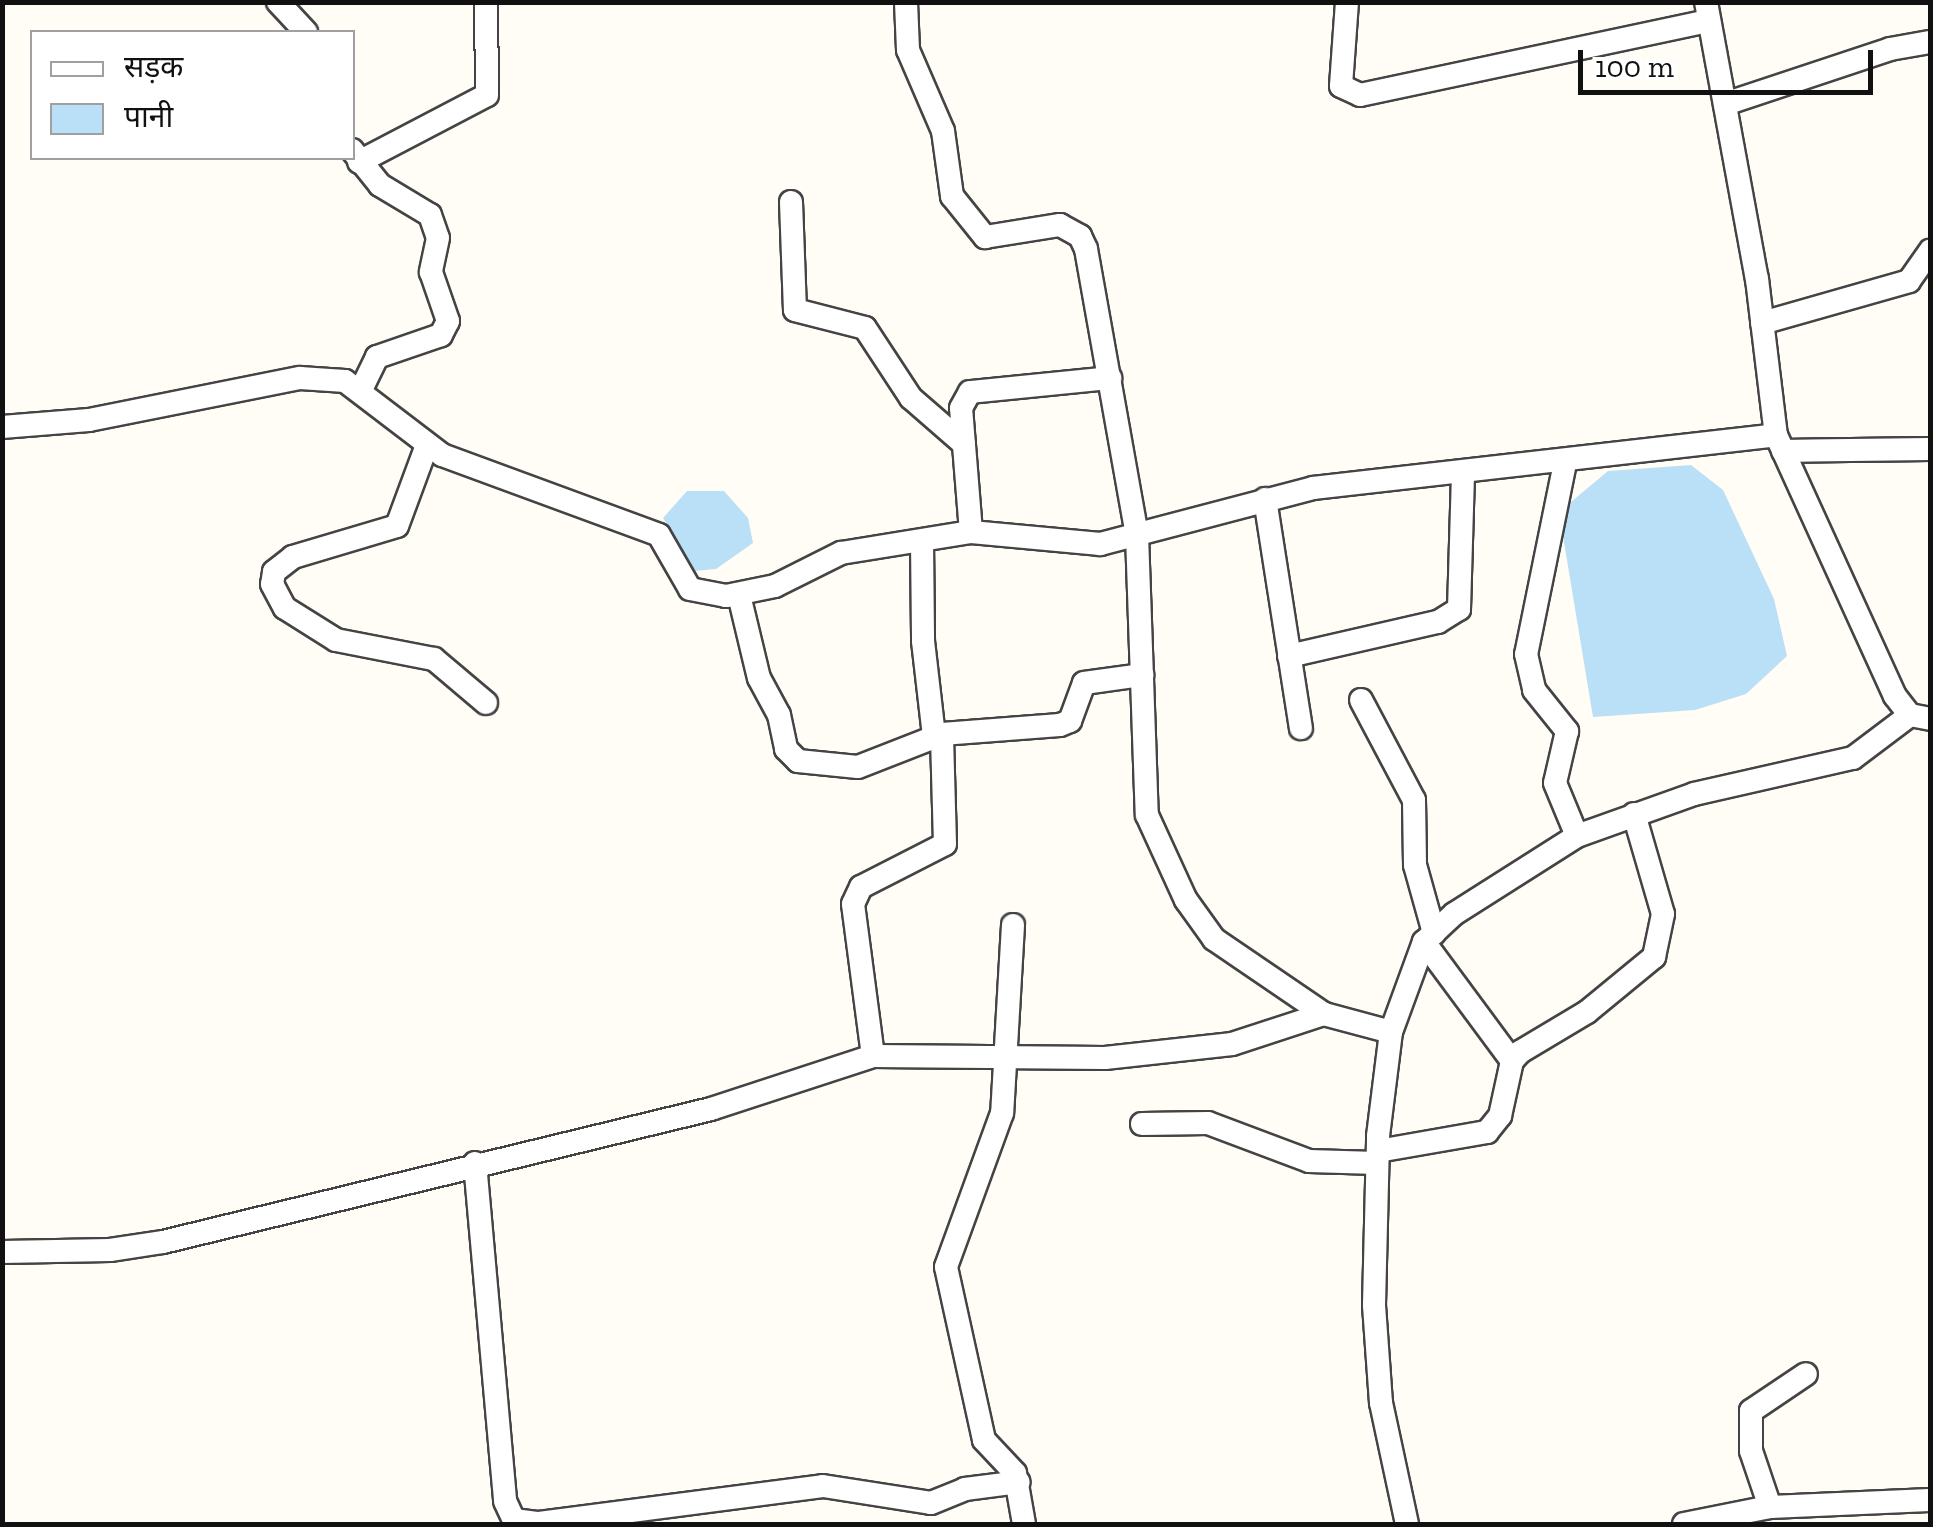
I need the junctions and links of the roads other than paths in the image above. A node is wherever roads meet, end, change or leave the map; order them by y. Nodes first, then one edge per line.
1 (278, 2) edge
2 (486, 2) edge
3 (906, 2) edge
4 (1346, 2) edge
5 (1707, 12) edge
6 (304, 30) edge
7 (1930, 42) edge
8 (1725, 104) junction
9 (356, 156) edge
10 (791, 202) dead end
11 (1930, 251) edge
12 (1762, 323) junction
13 (1110, 378) junction
14 (361, 390) junction
15 (2, 427) edge
16 (1780, 443) junction
17 (964, 444) junction
18 (1930, 449) edge
19 (421, 459) junction
20 (1565, 462) junction
21 (1463, 472) junction
22 (1265, 499) junction
23 (971, 532) junction
24 (1137, 535) junction
25 (922, 540) junction
26 (739, 595) junction
27 (1290, 656) junction
28 (1142, 675) junction
29 (1361, 700) dead end
30 (486, 703) dead end
31 (1920, 717) edge
32 (1300, 728) dead end
33 (938, 735) junction
34 (1634, 814) junction
35 (1577, 836) junction
36 (1013, 925) dead end
37 (1429, 938) junction
38 (1324, 1014) junction
39 (1391, 1032) junction
40 (873, 1056) junction
41 (1008, 1058) junction
42 (1512, 1061) junction
43 (1142, 1124) dead end
44 (1377, 1157) junction
45 (475, 1163) junction
46 (2, 1252) edge
47 (1806, 1374) dead end
48 (1018, 1482) junction
49 (1930, 1500) edge
50 (1770, 1507) junction
51 (1024, 1524) edge
52 (1408, 1524) edge
53 (1684, 1524) edge

1 - 6 street
2 - 9 street
3 - 13 street
4 - 5 street
5 - 8 street
7 - 8 street
8 - 12 street
9 - 14 street
10 - 17 street
11 - 12 street
12 - 16 street
13 - 17 street
13 - 24 street
14 - 15 street
14 - 19 street
16 - 18 street
16 - 20 street
16 - 31 street
17 - 23 street
19 - 26 street
19 - 30 street
20 - 21 street
20 - 35 street
21 - 22 street
21 - 27 street
22 - 24 street
22 - 27 street
23 - 24 street
23 - 25 street
24 - 28 street
25 - 26 street
25 - 33 street
26 - 33 street
27 - 32 street
28 - 33 street
28 - 38 street
29 - 37 street
31 - 34 street
33 - 40 street
34 - 35 street
34 - 42 street
35 - 37 street
36 - 41 street
37 - 39 street
37 - 42 street
38 - 39 street
38 - 41 street
39 - 44 street
40 - 41 street
40 - 45 street
41 - 48 street
42 - 44 street
43 - 44 street
44 - 52 street
45 - 46 street
45 - 48 street
47 - 50 street
48 - 51 street
49 - 50 street
50 - 53 street

